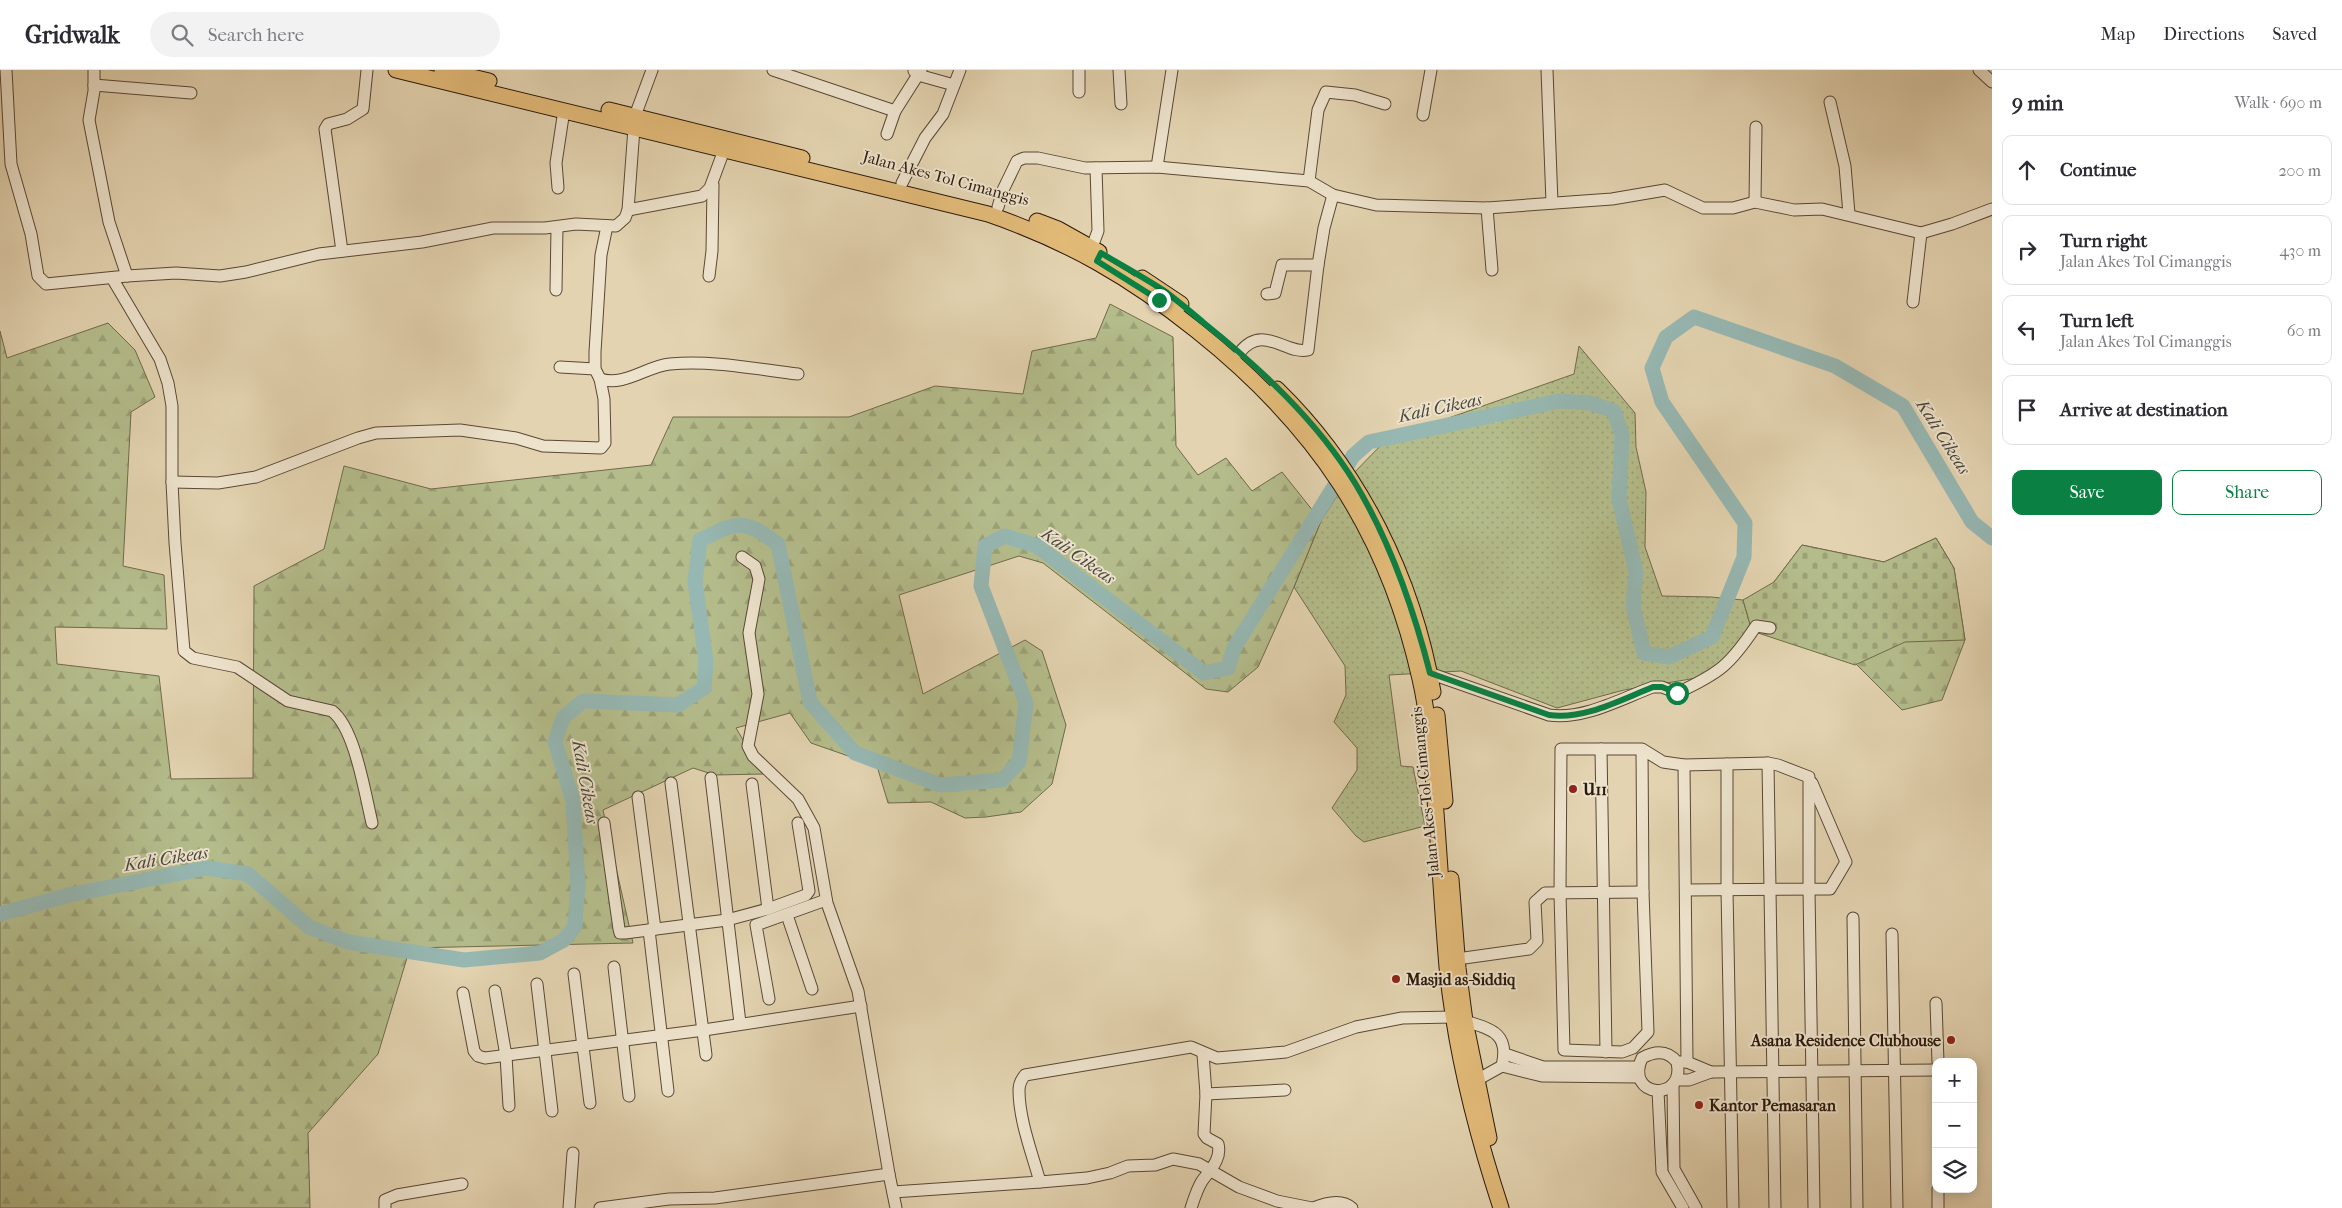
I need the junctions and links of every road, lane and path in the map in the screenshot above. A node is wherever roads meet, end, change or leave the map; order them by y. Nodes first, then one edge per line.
1 (6, 70) edge
2 (94, 70) edge
3 (367, 70) edge
4 (396, 70) edge
5 (442, 70) edge
6 (652, 70) edge
7 (773, 70) edge
8 (960, 70) edge
9 (1079, 70) edge
10 (1119, 70) edge
11 (1172, 70) edge
12 (1431, 70) edge
13 (1547, 70) edge
14 (1979, 70) edge
15 (917, 72) edge
16 (800, 74) edge
17 (1992, 82) edge
18 (94, 85) junction
19 (954, 86) junction
20 (1079, 92) dead end
21 (192, 93) dead end
22 (1830, 102) dead end
23 (1121, 104) dead end
24 (1385, 104) dead end
25 (564, 110) junction
26 (895, 111) junction
27 (1423, 115) dead end
28 (634, 122) junction
29 (1756, 127) dead end
30 (887, 134) dead end
31 (724, 150) junction
32 (1096, 168) junction
33 (1157, 168) junction
34 (1309, 181) junction
35 (712, 183) junction
36 (902, 183) junction
37 (558, 188) dead end
38 (1333, 195) junction
39 (1754, 202) junction
40 (1552, 203) junction
41 (998, 207) junction
42 (1486, 208) junction
43 (1992, 209) edge
44 (628, 210) junction
45 (1849, 214) junction
46 (607, 226) junction
47 (557, 227) junction
48 (1921, 233) junction
49 (342, 251) junction
50 (1097, 253) junction
51 (1318, 265) junction
52 (1492, 270) dead end
53 (126, 276) junction
54 (709, 276) dead end
55 (112, 278) junction
56 (556, 290) dead end
57 (1267, 294) dead end
58 (1913, 302) dead end
59 (1240, 352) junction
60 (560, 367) dead end
61 (598, 374) junction
62 (798, 374) dead end
63 (1317, 439) junction
64 (172, 482) junction
65 (1365, 513) junction
66 (742, 557) dead end
67 (1770, 628) dead end
68 (1430, 673) junction
69 (1602, 749) junction
70 (1642, 749) junction
71 (1727, 764) junction
72 (1768, 764) junction
73 (1684, 765) junction
74 (1809, 777) junction
75 (711, 778) dead end
76 (671, 783) dead end
77 (752, 784) dead end
78 (638, 797) dead end
79 (604, 822) dead end
80 (372, 823) dead end
81 (798, 823) dead end
82 (1686, 890) junction
83 (1727, 890) junction
84 (1769, 890) junction
85 (1809, 890) junction
86 (1643, 892) junction
87 (1560, 893) junction
88 (1602, 893) junction
89 (826, 900) junction
90 (768, 909) junction
91 (787, 915) junction
92 (1853, 918) dead end
93 (727, 920) junction
94 (689, 925) junction
95 (652, 929) junction
96 (1892, 934) dead end
97 (1454, 965) junction
98 (614, 967) dead end
99 (574, 974) dead end
100 (537, 984) dead end
101 (812, 989) dead end
102 (496, 991) dead end
103 (463, 993) dead end
104 (769, 999) dead end
105 (1936, 1003) dead end
106 (861, 1006) junction
107 (1459, 1019) junction
108 (740, 1023) junction
109 (704, 1030) junction
110 (661, 1035) junction
111 (621, 1040) junction
112 (1640, 1040) junction
113 (583, 1046) junction
114 (545, 1050) junction
115 (1606, 1052) junction
116 (1204, 1054) junction
117 (1505, 1054) junction
118 (1649, 1054) junction
119 (706, 1055) dead end
120 (506, 1056) junction
121 (1938, 1058) edge
122 (1682, 1062) junction
123 (1502, 1066) junction
124 (1894, 1069) junction
125 (1773, 1070) junction
126 (1813, 1070) junction
127 (1854, 1070) junction
128 (1932, 1070) edge
129 (1638, 1072) junction
130 (1711, 1072) junction
131 (1729, 1072) junction
132 (1476, 1081) junction
133 (1675, 1082) junction
134 (1285, 1090) dead end
135 (668, 1091) dead end
136 (1658, 1091) junction
137 (1206, 1094) junction
138 (629, 1096) dead end
139 (590, 1102) dead end
140 (509, 1106) dead end
141 (552, 1111) dead end
142 (573, 1152) dead end
143 (1674, 1169) junction
144 (1212, 1170) junction
145 (1662, 1172) junction
146 (889, 1174) junction
147 (1040, 1182) junction
148 (462, 1184) dead end
149 (893, 1192) junction
150 (1938, 1193) edge
151 (385, 1208) edge
152 (569, 1208) edge
153 (600, 1208) edge
154 (896, 1208) edge
155 (1191, 1208) edge
156 (1313, 1208) edge
157 (1352, 1208) edge
158 (1509, 1208) edge
159 (1683, 1208) edge
160 (1696, 1208) edge
161 (1733, 1208) edge
162 (1774, 1208) edge
163 (1814, 1208) edge
164 (1857, 1208) edge
165 (1897, 1208) edge
166 (1938, 1208) edge

1 - 55 street
2 - 18 street
3 - 49 street
4 - 25 main road, Jalan Akes Tol Cimanggis
5 - 28 main road, Jalan Akes Tol Cimanggis
6 - 28 street
7 - 16 street
8 - 19 street
9 - 20 street
10 - 23 street
11 - 33 street
12 - 27 street
13 - 40 street
14 - 17 street
15 - 19 street
15 - 26 street
16 - 26 street
18 - 21 street
18 - 53 street
19 - 36 street
22 - 45 street
24 - 34 street
25 - 28 main road, Jalan Akes Tol Cimanggis
25 - 37 street
26 - 30 street
28 - 31 main road, Jalan Akes Tol Cimanggis
28 - 36 main road, Jalan Akes Tol Cimanggis
28 - 44 street
29 - 39 street
31 - 35 street
31 - 50 main road, Jalan Akes Tol Cimanggis
32 - 33 street
32 - 41 street
32 - 50 street
33 - 34 street
34 - 38 street
35 - 44 street
35 - 54 street
36 - 41 main road, Jalan Akes Tol Cimanggis
38 - 42 street
38 - 51 street
39 - 40 street
39 - 45 street
40 - 42 street
41 - 50 main road, Jalan Akes Tol Cimanggis
42 - 52 street
43 - 48 street
44 - 46 street
45 - 48 street
46 - 47 street
46 - 61 street
47 - 49 street
47 - 56 street
48 - 58 street
49 - 53 street
50 - 59 main road, Jalan Akes Tol Cimanggis
50 - 63 main road, Jalan Akes Tol Cimanggis
51 - 57 street
51 - 59 street
53 - 55 street
55 - 64 street
59 - 63 main road, Jalan Akes Tol Cimanggis
60 - 61 street
61 - 62 street
61 - 64 street
63 - 65 main road, Jalan Akes Tol Cimanggis
64 - 80 street
65 - 68 main road, Jalan Akes Tol Cimanggis
65 - 97 main road
66 - 89 street
67 - 68 street
68 - 97 main road, Jalan Akes Tol Cimanggis
69 - 70 street
69 - 87 street
69 - 88 street
70 - 73 street
70 - 86 street
71 - 72 street
71 - 73 street
71 - 83 street
72 - 74 street
72 - 84 street
73 - 82 street
74 - 85 street
74 - 85 street
75 - 93 street
76 - 94 street
77 - 90 street
78 - 95 street
79 - 95 street
81 - 90 street
82 - 83 street
82 - 122 street
83 - 84 street
83 - 131 street
84 - 85 street
84 - 125 street
85 - 126 street
86 - 88 street
86 - 112 street
87 - 88 street
87 - 97 street
87 - 115 street
88 - 115 street
89 - 91 street
89 - 106 street
90 - 93 street
91 - 101 street
91 - 104 street
92 - 127 street
93 - 94 street
93 - 108 street
94 - 95 street
94 - 109 street
95 - 110 street
96 - 124 street
97 - 107 main road
98 - 111 street
99 - 113 street
100 - 114 street
102 - 120 street
103 - 120 street
105 - 121 street
106 - 108 street
106 - 146 street
107 - 116 street
107 - 117 street
107 - 132 main road
107 - 158 main road
108 - 109 street
109 - 110 street
109 - 119 street
110 - 111 street
110 - 135 street
111 - 113 street
111 - 138 street
112 - 115 street
112 - 118 street
113 - 114 street
113 - 139 street
114 - 120 street
114 - 141 street
116 - 137 street
116 - 147 street
117 - 123 street
117 - 129 street
118 - 122 street
118 - 129 street
120 - 140 street
122 - 130 street
122 - 133 street
123 - 129 street
123 - 132 street
124 - 127 street
124 - 128 street
124 - 165 street
125 - 126 street
125 - 131 street
125 - 162 street
126 - 127 street
126 - 163 street
127 - 164 street
129 - 136 street
130 - 131 street
130 - 133 street
131 - 161 street
132 - 158 main road
133 - 136 street
133 - 143 street
134 - 137 street
136 - 145 street
137 - 144 street
142 - 152 street
143 - 145 street
143 - 160 street
144 - 147 street
144 - 155 street
144 - 156 street
145 - 159 street
146 - 149 street
146 - 153 street
147 - 149 street
148 - 151 street
149 - 154 street
150 - 166 street
156 - 157 street

